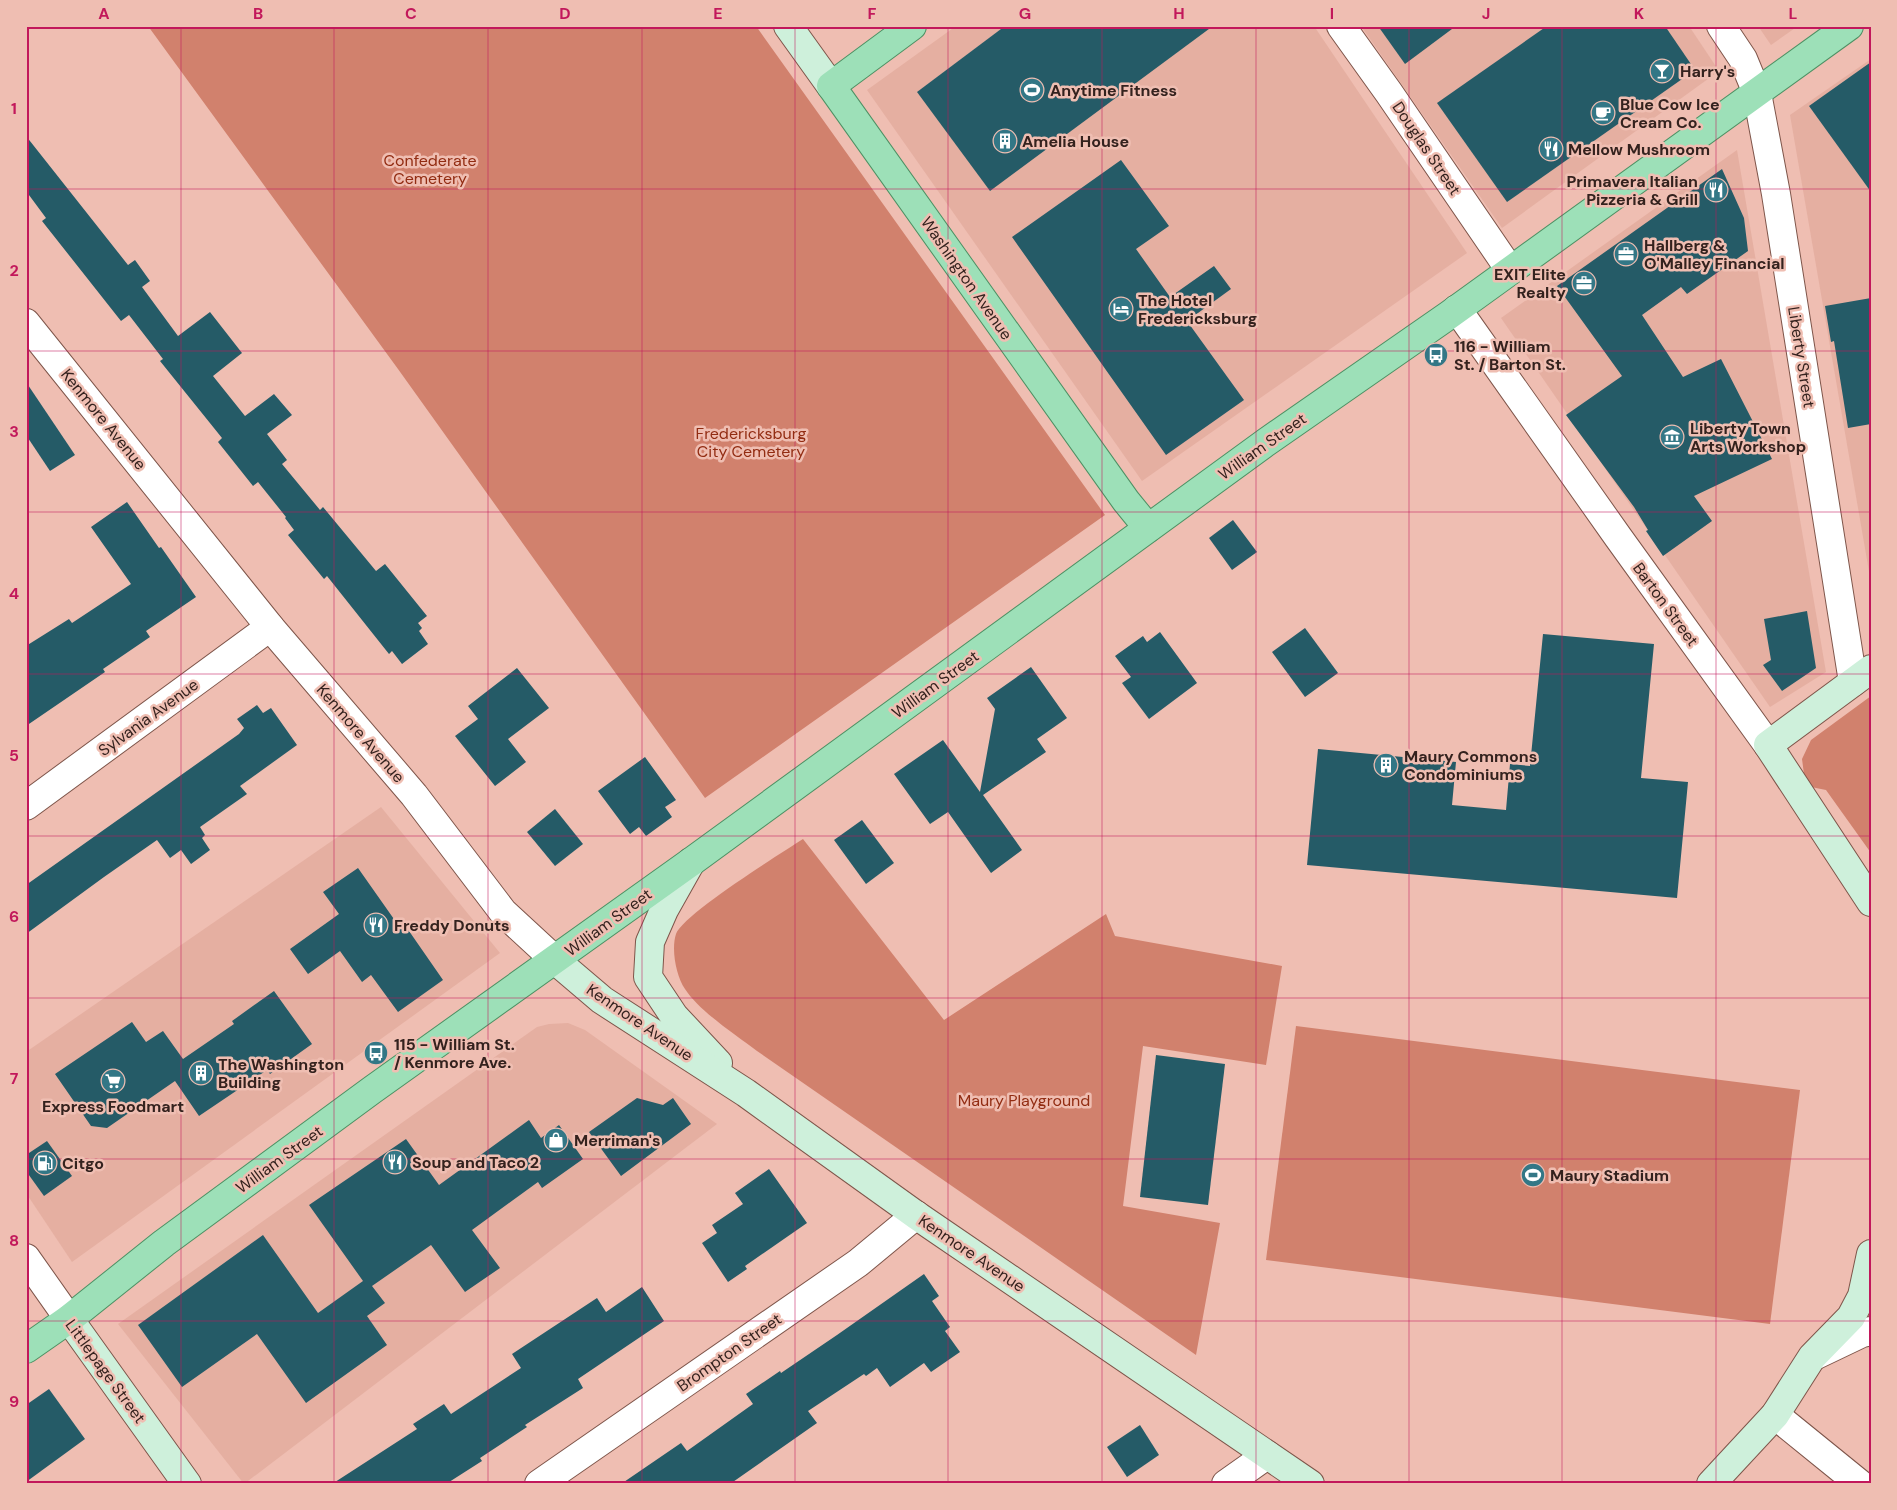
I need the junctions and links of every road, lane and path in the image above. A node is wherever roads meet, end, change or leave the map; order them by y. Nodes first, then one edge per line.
1 (788, 26) edge
2 (912, 26) edge
3 (1341, 26) edge
4 (1721, 26) edge
5 (1849, 26) edge
6 (831, 86) junction
7 (1757, 93) junction
8 (1510, 270) junction
9 (1457, 309) junction
10 (26, 323) edge
11 (1148, 528) junction
12 (270, 627) junction
13 (1862, 676) edge
14 (1768, 745) junction
15 (26, 806) edge
16 (691, 862) junction
17 (1871, 902) edge
18 (555, 960) junction
19 (746, 1093) junction
20 (916, 1215) junction
21 (1871, 1254) edge
22 (26, 1258) edge
23 (69, 1319) junction
24 (1871, 1331) edge
25 (26, 1349) edge
26 (1812, 1357) junction
27 (1775, 1415) junction
28 (1267, 1455) junction
29 (187, 1484) edge
30 (539, 1484) edge
31 (1226, 1484) edge
32 (1310, 1484) edge
33 (1711, 1484) edge
34 (1860, 1484) edge

1 - 6 street, Washington Avenue
2 - 6 main road
3 - 8 street, Douglas Street
4 - 7 street, Liberty Street
5 - 7 main road, William Street
6 - 11 main road, Washington Avenue
7 - 8 main road, William Street
7 - 13 street, Liberty Street
8 - 9 main road, William Street
9 - 11 main road, William Street
9 - 14 street, Barton Street
10 - 12 street, Kenmore Avenue
11 - 16 main road, William Street
12 - 15 street, Sylvania Avenue
12 - 18 street, Kenmore Avenue
13 - 14 street
14 - 17 street, Barton Street
16 - 18 main road, William Street
16 - 19 street
18 - 19 street, Kenmore Avenue
18 - 23 main road, William Street
19 - 20 street, Kenmore Avenue
20 - 28 street, Kenmore Avenue
20 - 30 street, Brompton Street
21 - 26 street
22 - 23 street, Littlepage Street
23 - 25 main road, William Street
23 - 29 street, Littlepage Street
24 - 26 street
26 - 27 street
27 - 33 street
27 - 34 street
28 - 31 street
28 - 32 street, Kenmore Avenue

